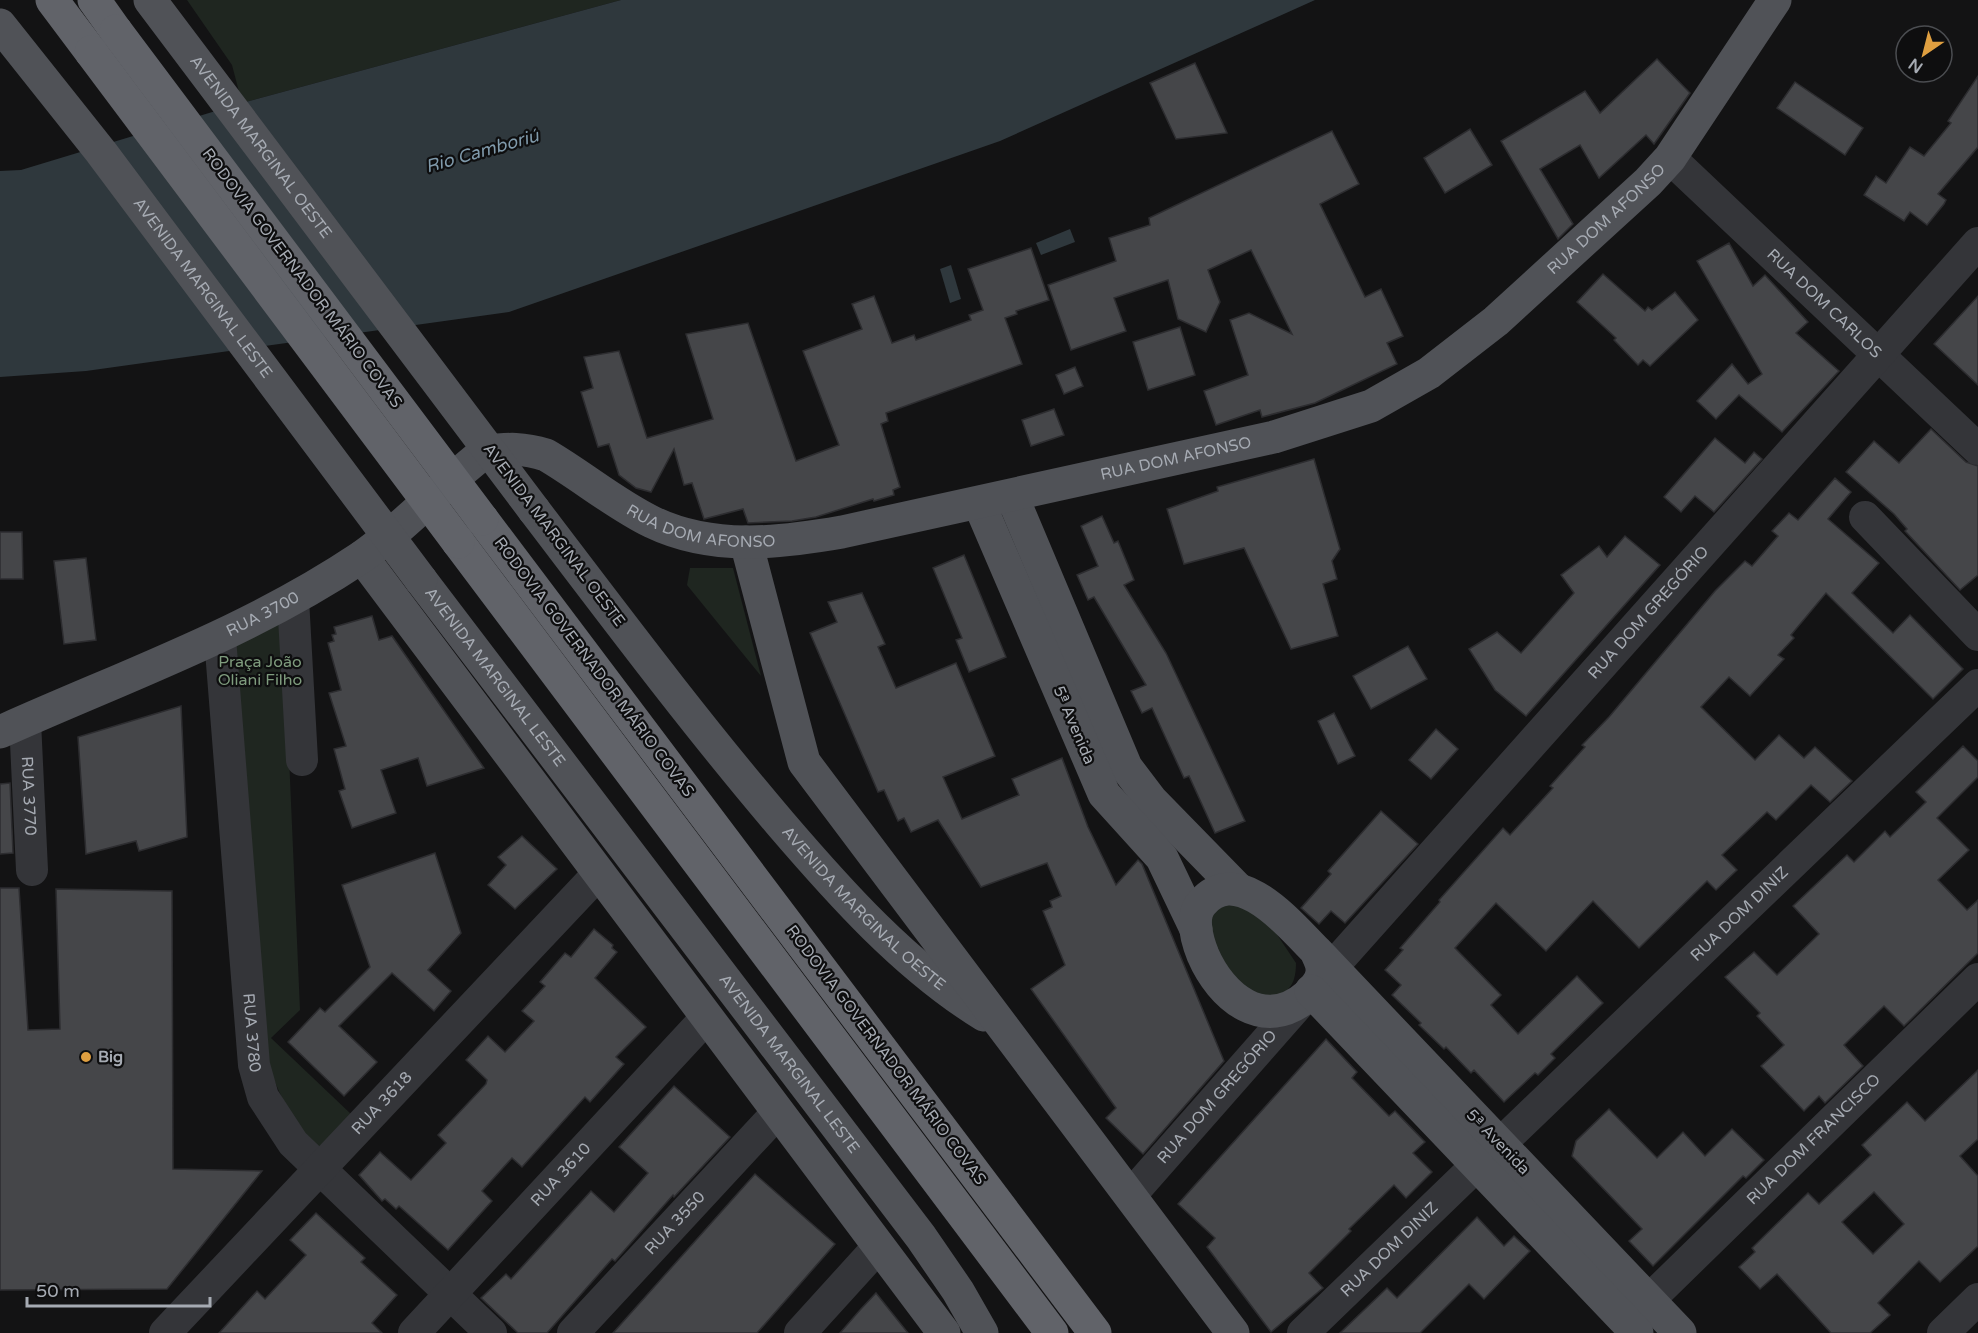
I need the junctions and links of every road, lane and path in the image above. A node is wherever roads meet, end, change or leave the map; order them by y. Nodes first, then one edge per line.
1 (52, 0) edge
2 (94, 0) edge
3 (150, 0) edge
4 (1775, 0) edge
5 (0, 26) edge
6 (1670, 158) junction
7 (1978, 243) edge
8 (1878, 355) junction
9 (1978, 449) edge
10 (440, 490) joint
11 (1012, 496) junction
12 (979, 503) junction
13 (1865, 517) dead end
14 (746, 543) junction
15 (362, 557) junction
16 (293, 599) junction
17 (1978, 635) edge
18 (220, 638) junction
19 (1978, 685) edge
20 (12, 727) edge
21 (302, 760) dead end
22 (32, 870) dead end
23 (599, 873) junction
24 (1236, 887) junction
25 (1196, 929) junction
26 (1317, 978) junction
27 (1978, 979) edge
28 (707, 1017) junction
29 (1003, 1027) junction
30 (778, 1112) junction
31 (1488, 1155) junction
32 (319, 1168) junction
33 (1130, 1196) junction
34 (879, 1246) junction
35 (451, 1294) junction
36 (1978, 1299) edge
37 (1632, 1322) edge
38 (165, 1333) edge
39 (414, 1333) edge
40 (492, 1333) edge
41 (573, 1333) edge
42 (800, 1333) edge
43 (944, 1333) edge
44 (981, 1333) edge
45 (1052, 1333) edge
46 (1095, 1333) edge
47 (1233, 1333) edge
48 (1303, 1333) edge
49 (1680, 1333) edge
50 (1943, 1333) edge

1 - 45 highway, RODOVIA GOVERNADOR MÁRIO COVAS, bridge
2 - 46 highway, RODOVIA GOVERNADOR MÁRIO COVAS, bridge
3 - 29 main road, AVENIDA MARGINAL OESTE, bridge
4 - 6 main road, RUA DOM AFONSO
5 - 44 main road, AVENIDA MARGINAL LESTE, bridge
6 - 8 street, RUA DOM CARLOS
6 - 11 main road, RUA DOM AFONSO
7 - 8 street, RUA DOM GREGÓRIO
8 - 9 street, RUA DOM CARLOS
8 - 26 street, RUA DOM GREGÓRIO
10 - 14 main road, RUA DOM AFONSO
10 - 15 main road, RUA 3700
11 - 12 main road, RUA DOM AFONSO
11 - 24 main road, 5ª Avenida
12 - 14 main road, RUA DOM AFONSO
12 - 25 main road, 5ª Avenida
13 - 17 street
14 - 29 main road, AVENIDA MARGINAL OESTE
15 - 16 main road, RUA 3700
15 - 23 main road
16 - 18 main road, RUA 3700
16 - 21 street
18 - 20 main road, RUA 3700
18 - 32 street, RUA 3780
19 - 31 street, RUA DOM DINIZ
20 - 22 street, RUA 3770
23 - 28 main road
23 - 32 street, RUA 3618
24 - 25 main road
24 - 26 main road
25 - 26 main road
26 - 31 main road, 5ª Avenida
26 - 33 street, RUA DOM GREGÓRIO
27 - 37 street, RUA DOM FRANCISCO
28 - 30 main road
28 - 35 street, RUA 3610
29 - 33 main road, AVENIDA MARGINAL OESTE
30 - 34 main road
30 - 41 street, RUA 3550
31 - 37 main road, 5ª Avenida
31 - 48 street, RUA DOM DINIZ
32 - 35 street, RUA 3780
32 - 38 street, RUA 3618
33 - 47 main road, AVENIDA MARGINAL OESTE
34 - 42 street
34 - 43 main road
35 - 39 street, RUA 3610
35 - 40 street, RUA 3780
36 - 50 street
37 - 49 main road, 5ª Avenida

